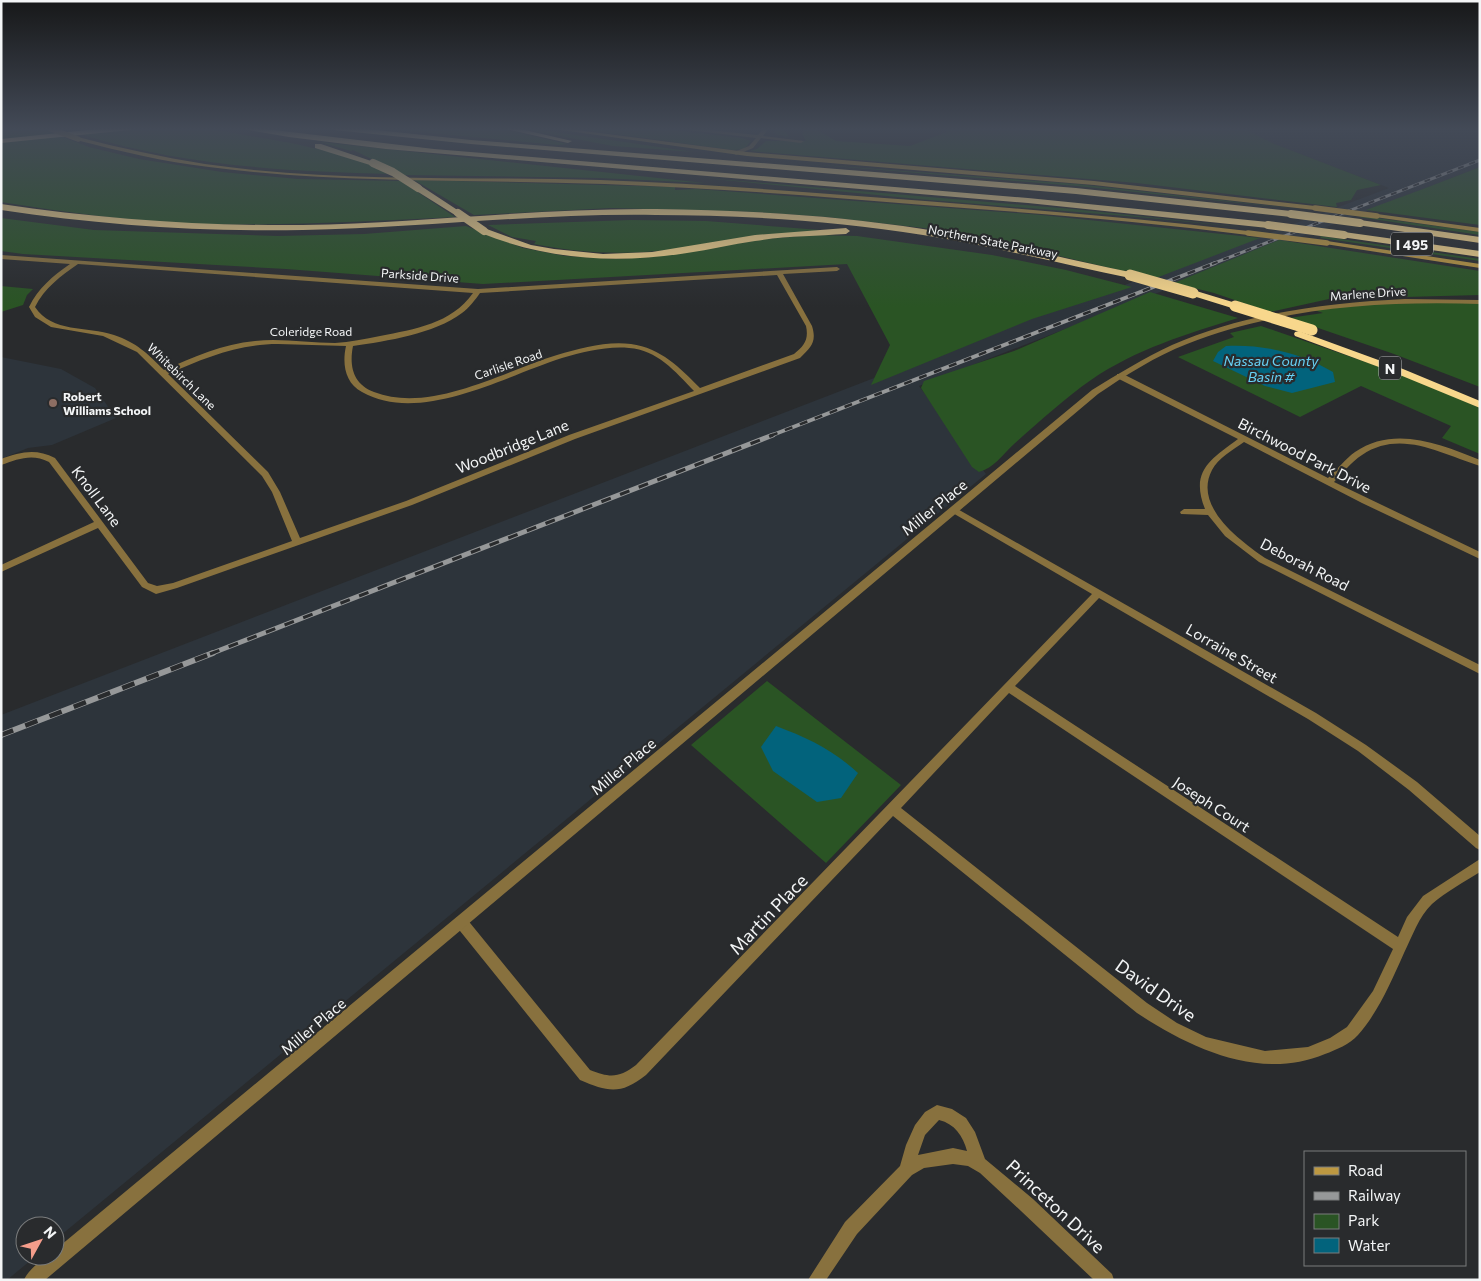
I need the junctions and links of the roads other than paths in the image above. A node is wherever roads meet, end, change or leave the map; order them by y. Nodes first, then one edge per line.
1 (418, 188) edge
2 (717, 188) edge
3 (774, 188) edge
4 (876, 188) edge
5 (1035, 188) edge
6 (1143, 188) edge
7 (1, 207) edge
8 (985, 207) junction
9 (1, 215) edge
10 (1480, 230) edge
11 (846, 231) junction
12 (1480, 240) edge
13 (1480, 254) edge
14 (1, 257) edge
15 (77, 262) junction
16 (1480, 266) edge
17 (837, 269) dead end
18 (779, 273) junction
19 (1129, 279) junction
20 (478, 291) junction
21 (1480, 302) edge
22 (1233, 308) junction
23 (1260, 318) joint
24 (350, 344) junction
25 (164, 372) junction
26 (1120, 376) junction
27 (699, 392) junction
28 (1480, 396) edge
29 (1480, 405) edge
30 (1243, 439) junction
31 (1, 462) edge
32 (1480, 463) edge
33 (1329, 482) junction
34 (954, 510) junction
35 (1184, 512) dead end
36 (1210, 512) junction
37 (100, 523) junction
38 (297, 542) junction
39 (1480, 556) edge
40 (1, 569) edge
41 (145, 585) joint
42 (1098, 593) junction
43 (1480, 670) edge
44 (1008, 687) junction
45 (893, 809) junction
46 (1480, 844) edge
47 (1480, 865) edge
48 (461, 922) junction
49 (1400, 946) junction
50 (978, 1164) junction
51 (907, 1170) junction
52 (32, 1280) edge
53 (816, 1280) edge
54 (1106, 1280) edge

1 - 11 highway, bridge
2 - 8 main road, bridge
3 - 8 highway
4 - 13 highway, I 495, bridge
5 - 12 highway, I 495, bridge
6 - 10 main road, bridge
7 - 19 highway, Northern State Parkway / N
8 - 16 main road, bridge
9 - 11 highway, Northern State Parkway / N
11 - 19 highway, Northern State Parkway / N
14 - 15 street, Parkside Drive
15 - 20 street, Parkside Drive
15 - 25 street, Whitebirch Lane
17 - 18 street, Parkside Drive
18 - 20 street, Parkside Drive
18 - 27 street, Woodbridge Lane
19 - 22 highway, Northern State Parkway / N
20 - 24 street, Coleridge Road
21 - 23 street, Marlene Drive
22 - 28 highway, Northern State Parkway / N, bridge
22 - 29 highway, Northern State Parkway / N
23 - 26 street, Miller Place
24 - 25 street, Coleridge Road
24 - 27 street, Carlisle Road
25 - 38 street, Whitebirch Lane
26 - 30 street, Birchwood Park Drive
26 - 34 street, Miller Place
27 - 38 street, Woodbridge Lane
30 - 33 street, Birchwood Park Drive
30 - 36 street, Deborah Road
31 - 37 street, Knoll Lane
32 - 33 street
33 - 39 street, Birchwood Park Drive
34 - 42 street, Lorraine Street
34 - 48 street, Miller Place
35 - 36 street
36 - 43 street, Deborah Road
37 - 40 street
37 - 41 street, Knoll Lane
38 - 41 street, Woodbridge Lane
42 - 44 street, Martin Place
42 - 46 street, Lorraine Street
44 - 45 street, Martin Place
44 - 49 street, Joseph Court
45 - 48 street, Martin Place
45 - 49 street, David Drive
47 - 49 street, David Drive
48 - 52 street, Miller Place
50 - 51 street, Princeton Drive
50 - 51 street, Princeton Drive
50 - 54 street, Princeton Drive
51 - 53 street, Princeton Drive

